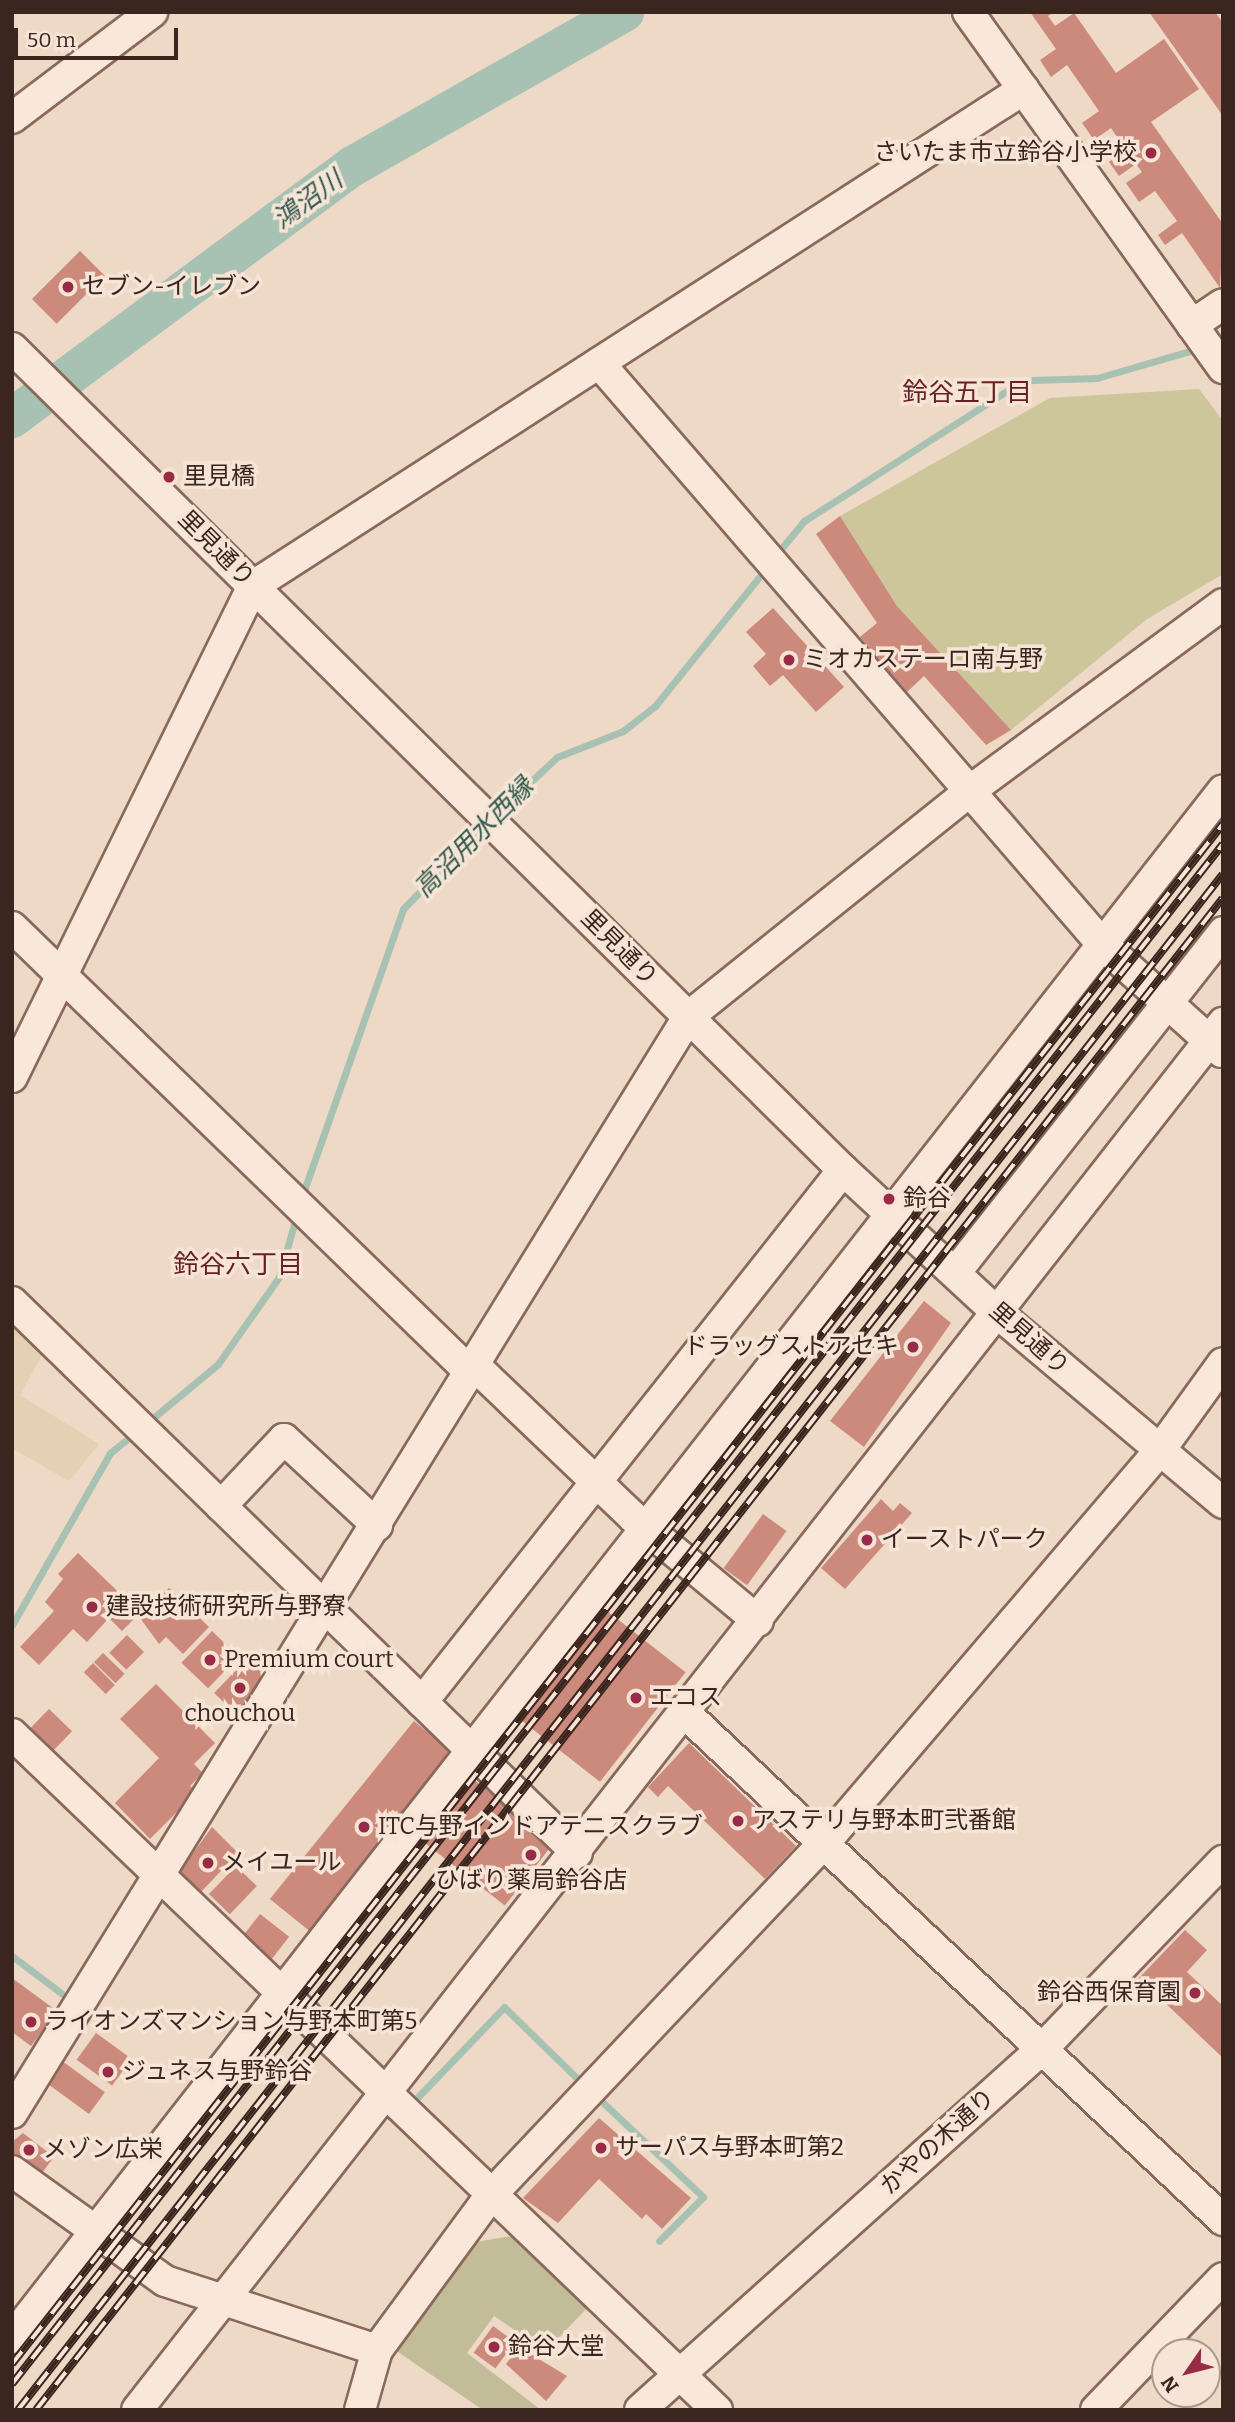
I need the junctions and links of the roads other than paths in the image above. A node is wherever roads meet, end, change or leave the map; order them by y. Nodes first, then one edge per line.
1 (152, 12) edge
2 (968, 12) edge
3 (1024, 89) junction
4 (12, 118) edge
5 (1223, 304) edge
6 (1207, 345) edge
7 (12, 348) edge
8 (599, 363) junction
9 (253, 586) junction
10 (1223, 604) edge
11 (971, 790) junction
12 (1223, 790) edge
13 (12, 927) edge
14 (1223, 932) edge
15 (1102, 945) junction
16 (62, 975) junction
17 (1164, 1005) junction
18 (688, 1017) junction
19 (1218, 1039) edge
20 (12, 1077) edge
21 (843, 1170) junction
22 (891, 1214) junction
23 (955, 1273) junction
24 (12, 1303) edge
25 (995, 1311) junction
26 (1223, 1363) edge
27 (472, 1369) junction
28 (1160, 1450) junction
29 (598, 1480) junction
30 (1223, 1503) edge
31 (220, 1506) junction
32 (377, 1525) junction
33 (646, 1528) junction
34 (326, 1608) junction
35 (758, 1620) junction
36 (422, 1702) junction
37 (684, 1712) junction
38 (12, 1734) edge
39 (472, 1751) junction
40 (825, 1842) junction
41 (577, 1853) junction
42 (1223, 1861) edge
43 (160, 1876) junction
44 (282, 1993) junction
45 (1043, 2048) junction
46 (389, 2092) junction
47 (12, 2113) edge
48 (12, 2171) edge
49 (491, 2194) junction
50 (1223, 2220) edge
51 (95, 2231) junction
52 (1223, 2278) edge
53 (223, 2298) junction
54 (12, 2339) edge
55 (377, 2350) junction
56 (680, 2374) junction
57 (136, 2410) edge
58 (360, 2410) edge
59 (640, 2410) edge
60 (717, 2410) edge
61 (1096, 2410) edge

1 - 4 street
2 - 3 street
3 - 6 street
3 - 8 street
5 - 6 street
7 - 9 street, 里見通り
8 - 9 street
8 - 11 street
9 - 16 street
9 - 18 street, 里見通り
10 - 11 street
11 - 15 street
11 - 18 street
12 - 15 street
13 - 16 street
14 - 17 street
15 - 17 street
15 - 22 street
16 - 20 street
16 - 27 street
17 - 19 street
17 - 23 street
18 - 21 street, 里見通り
18 - 27 street
19 - 25 street
21 - 22 street, 里見通り
21 - 29 street
22 - 23 street, 里見通り
22 - 33 street
23 - 25 street, 里見通り
24 - 31 street
25 - 28 street, 里見通り
25 - 35 street
26 - 28 street
27 - 29 street
27 - 32 street
28 - 30 street, 里見通り
28 - 40 street
29 - 33 street
29 - 36 street
31 - 32 street
31 - 34 street
32 - 34 street
33 - 35 street
33 - 39 street
34 - 36 street
34 - 43 street
35 - 37 street
36 - 39 street
37 - 40 street
37 - 41 street
38 - 43 street
39 - 41 street
39 - 44 street
40 - 45 street
40 - 49 street
41 - 46 street
42 - 45 street, かやの木通り
43 - 44 street
43 - 47 street
44 - 46 street
44 - 51 street
45 - 50 street
45 - 56 street, かやの木通り
46 - 49 street
46 - 53 street
48 - 51 street
49 - 55 street
49 - 56 street
51 - 53 street
51 - 54 street
52 - 61 street
53 - 55 street
53 - 57 street
55 - 58 street
56 - 59 street, かやの木通り
56 - 60 street

